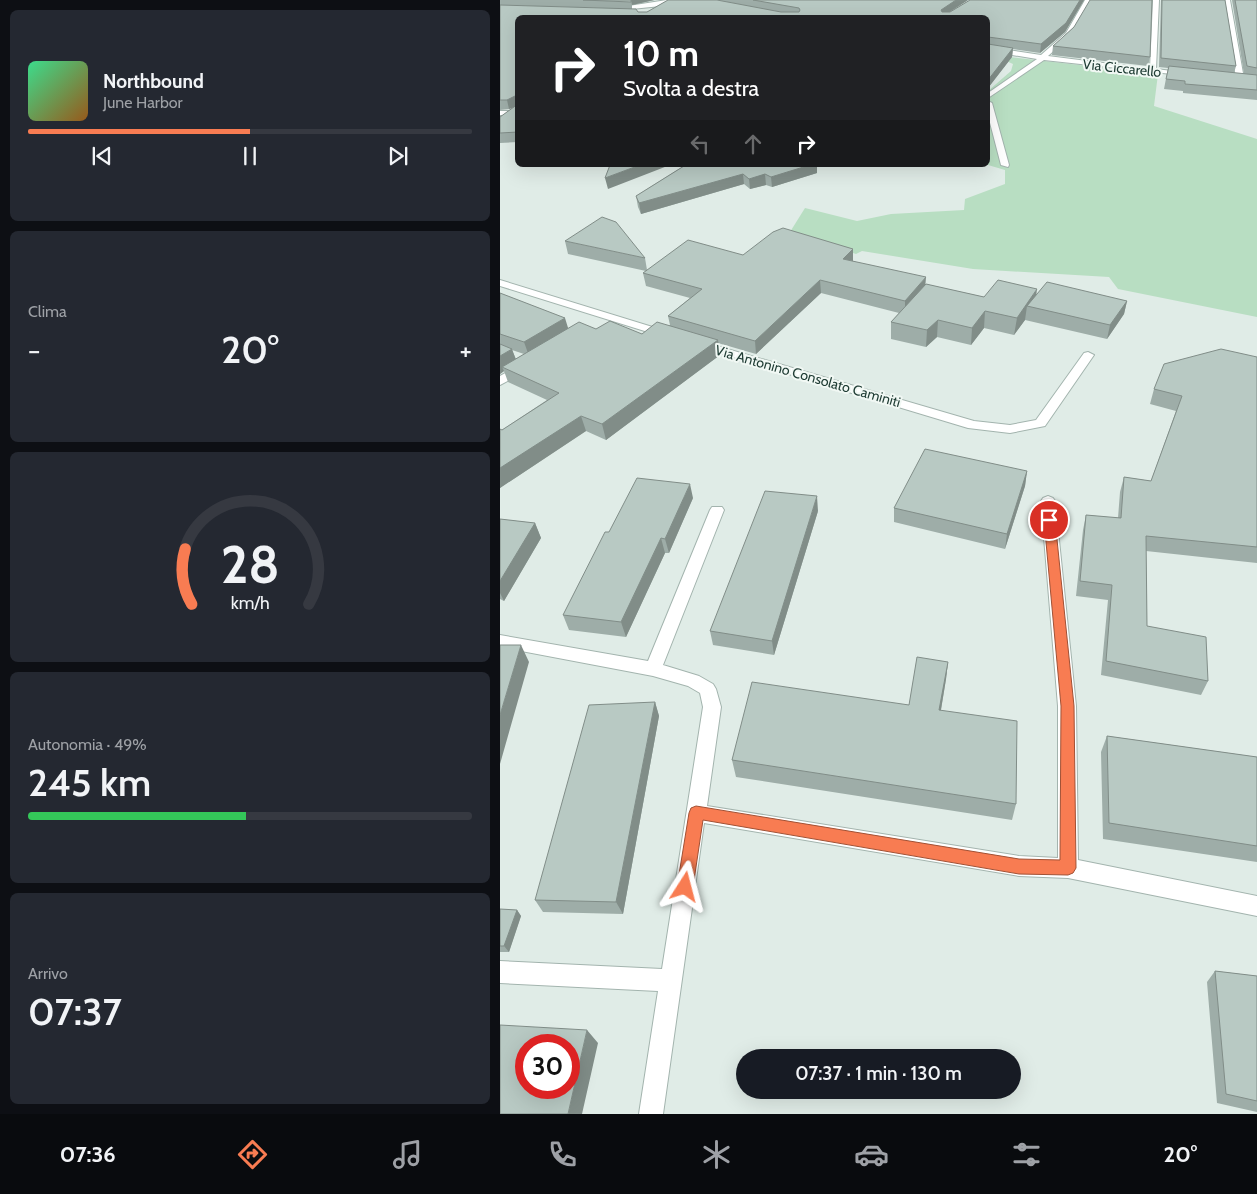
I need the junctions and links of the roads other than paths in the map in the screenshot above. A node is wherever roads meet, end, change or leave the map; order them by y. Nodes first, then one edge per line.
1 (672, 0) edge
2 (1088, 0) edge
3 (1156, 0) edge
4 (1227, 0) edge
5 (641, 13) edge
6 (990, 49) edge
7 (1042, 58) junction
8 (1153, 72) junction
9 (1192, 75) edge
10 (1230, 78) edge
11 (1240, 79) junction
12 (1248, 80) edge
13 (990, 95) edge
14 (990, 110) edge
15 (500, 113) edge
16 (513, 113) edge
17 (1005, 165) dead end
18 (500, 283) edge
19 (606, 316) junction
20 (589, 327) edge
21 (1088, 355) dead end
22 (515, 357) edge
23 (500, 381) edge
24 (1048, 501) dead end
25 (717, 510) dead end
26 (500, 641) edge
27 (654, 669) junction
28 (696, 813) junction
29 (1068, 868) junction
30 (1257, 906) edge
31 (500, 972) edge
32 (670, 981) junction
33 (651, 1114) edge

1 - 5 street
2 - 7 street
3 - 8 street
4 - 11 street
6 - 7 street, Via Ciccarello
7 - 8 street, Via Ciccarello
7 - 13 street
8 - 9 street, Via Ciccarello
10 - 11 street
11 - 12 street
14 - 17 street
15 - 16 street
18 - 19 street, Via Antonino Consolato Caminiti
19 - 20 street
19 - 21 street, Via Antonino Consolato Caminiti
22 - 23 street
24 - 29 street
25 - 27 street
26 - 27 street
27 - 28 street
28 - 29 street
28 - 32 street
29 - 30 street
31 - 32 street
32 - 33 street

